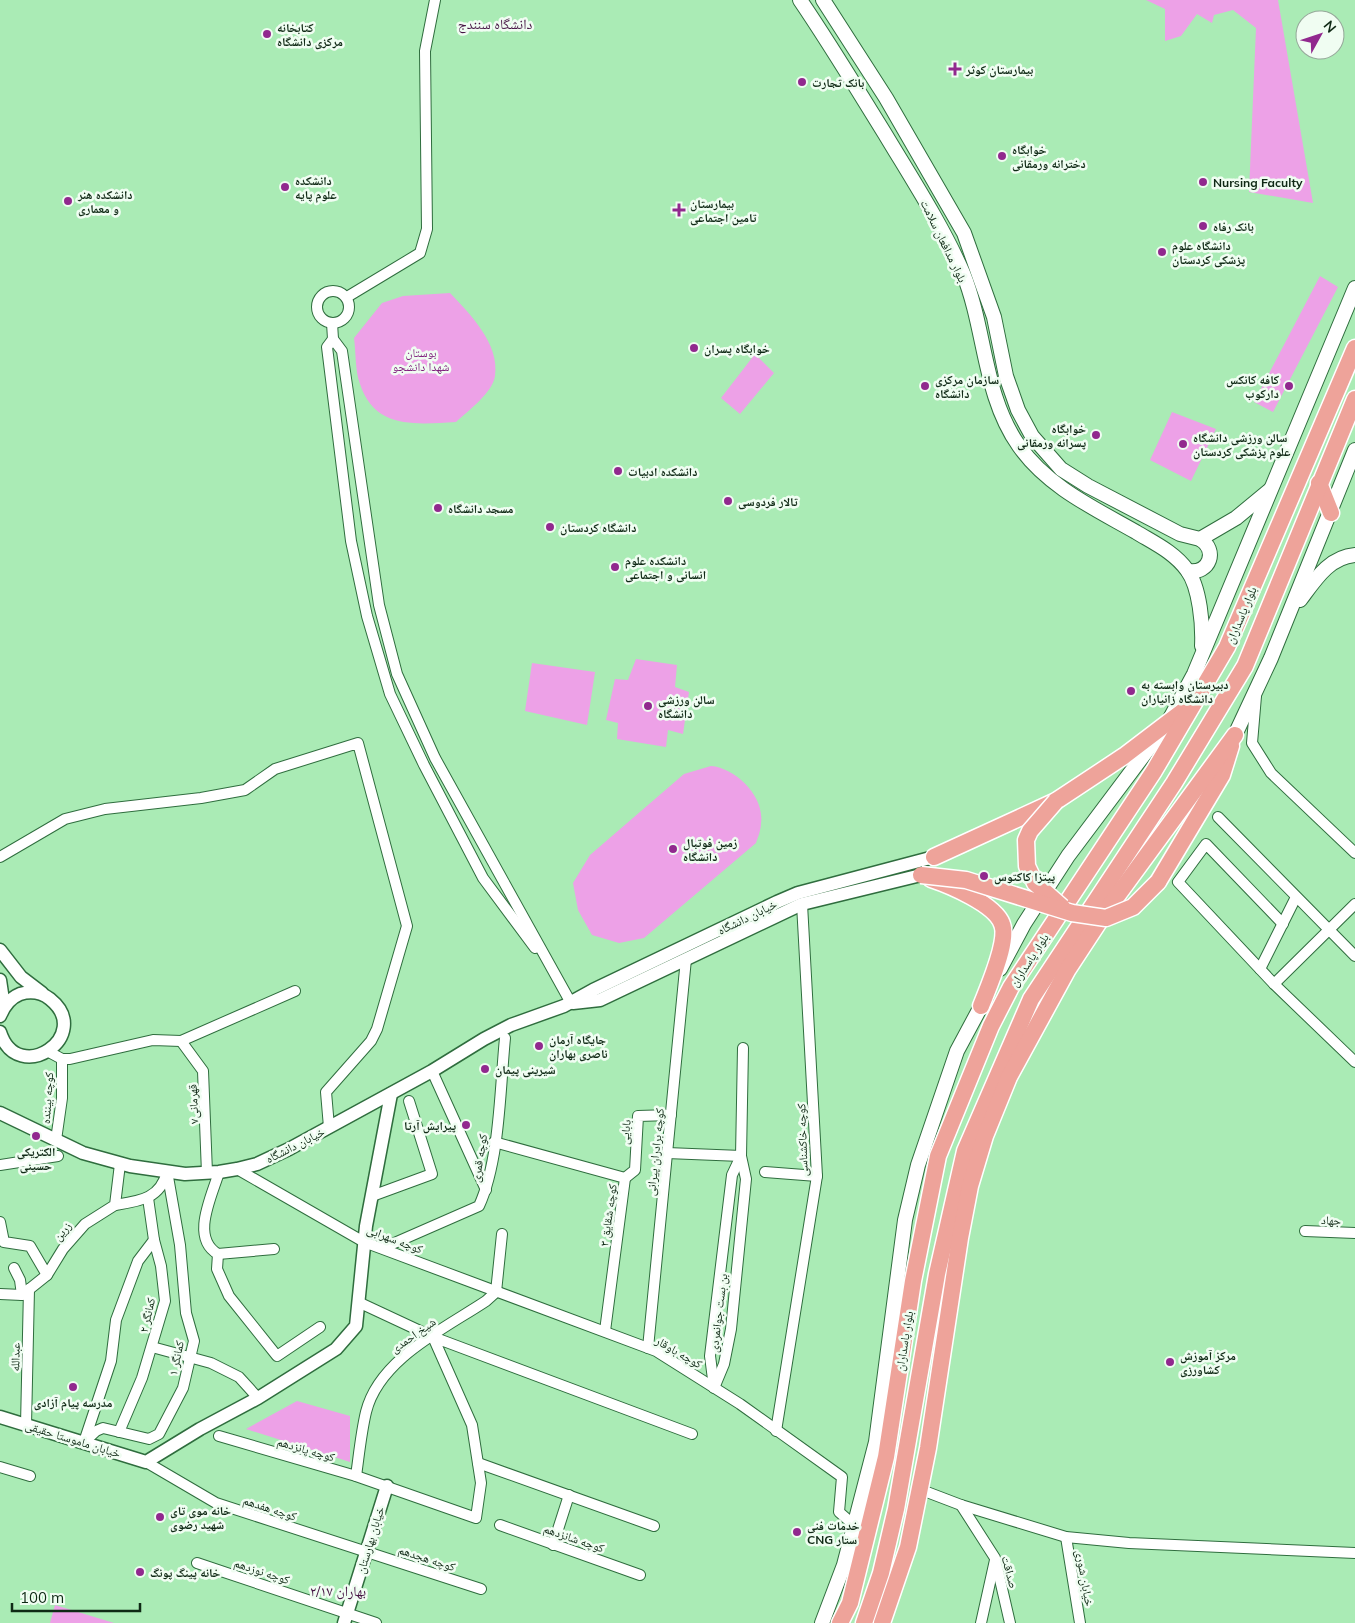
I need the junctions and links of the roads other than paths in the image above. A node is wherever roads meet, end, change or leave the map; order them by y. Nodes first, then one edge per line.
1 (435, 0) edge
2 (800, 0) edge
3 (823, 0) edge
4 (1355, 288) edge
5 (347, 297) junction
6 (332, 323) junction
7 (333, 339) junction
8 (1355, 348) edge
9 (1355, 399) edge
10 (1355, 450) edge
11 (1319, 483) junction
12 (1271, 490) junction
13 (1331, 513) junction
14 (1200, 538) junction
15 (1355, 555) edge
16 (1188, 571) junction
17 (1286, 618) junction
18 (1201, 658) junction
19 (1257, 685) junction
20 (1195, 701) junction
21 (1167, 724) junction
22 (1235, 735) junction
23 (435, 758) junction
24 (424, 765) junction
25 (1056, 801) junction
26 (1218, 817) dead end
27 (1355, 854) edge
28 (0, 857) edge
29 (934, 857) joint
30 (922, 875) junction
31 (1296, 897) junction
32 (802, 904) junction
33 (1355, 904) edge
34 (1072, 913) junction
35 (1283, 924) junction
36 (1329, 930) junction
37 (0, 950) edge
38 (1355, 956) edge
39 (686, 959) junction
40 (1260, 969) junction
41 (556, 974) junction
42 (0, 980) edge
43 (1274, 984) junction
44 (295, 991) dead end
45 (46, 996) junction
46 (571, 1003) junction
47 (981, 1006) junction
48 (2, 1012) edge
49 (0, 1032) edge
50 (1024, 1033) junction
51 (505, 1038) dead end
52 (181, 1041) junction
53 (743, 1048) dead end
54 (49, 1052) junction
55 (19, 1054) junction
56 (0, 1056) edge
57 (62, 1059) junction
58 (1355, 1062) edge
59 (432, 1071) junction
60 (391, 1094) junction
61 (409, 1101) dead end
62 (0, 1114) edge
63 (671, 1115) junction
64 (329, 1128) junction
65 (56, 1140) junction
66 (494, 1142) junction
67 (667, 1153) junction
68 (58, 1156) dead end
69 (741, 1156) junction
70 (120, 1164) junction
71 (0, 1165) edge
72 (237, 1169) junction
73 (168, 1171) junction
74 (213, 1172) junction
75 (765, 1172) dead end
76 (817, 1176) junction
77 (625, 1178) junction
78 (486, 1190) junction
79 (372, 1196) junction
80 (148, 1198) junction
81 (116, 1205) junction
82 (0, 1222) edge
83 (1305, 1231) dead end
84 (502, 1234) dead end
85 (1355, 1234) edge
86 (154, 1240) junction
87 (364, 1242) junction
88 (383, 1248) junction
89 (274, 1249) dead end
90 (218, 1254) junction
91 (14, 1268) dead end
92 (47, 1275) junction
93 (25, 1292) junction
94 (496, 1292) junction
95 (0, 1294) edge
96 (358, 1302) junction
97 (320, 1327) dead end
98 (605, 1331) junction
99 (433, 1336) junction
100 (152, 1347) junction
101 (648, 1348) junction
102 (190, 1357) junction
103 (714, 1388) junction
104 (258, 1398) junction
105 (0, 1417) edge
106 (26, 1425) junction
107 (776, 1431) junction
108 (119, 1432) junction
109 (692, 1434) dead end
110 (218, 1436) dead end
111 (84, 1442) junction
112 (146, 1462) junction
113 (478, 1463) junction
114 (0, 1467) edge
115 (30, 1476) dead end
116 (356, 1476) junction
117 (387, 1486) junction
118 (919, 1489) junction
119 (569, 1495) junction
120 (961, 1505) junction
121 (500, 1525) dead end
122 (654, 1526) dead end
123 (854, 1526) junction
124 (1066, 1537) junction
125 (553, 1544) junction
126 (366, 1552) junction
127 (1355, 1553) edge
128 (996, 1558) junction
129 (197, 1563) dead end
130 (881, 1573) junction
131 (640, 1575) dead end
132 (481, 1589) dead end
133 (346, 1618) edge
134 (376, 1623) edge
135 (822, 1623) edge
136 (840, 1623) edge
137 (864, 1623) edge
138 (880, 1623) edge
139 (981, 1623) edge
140 (1010, 1623) edge
141 (1080, 1623) edge

1 - 5 street
2 - 16 main road, بلوار مدافعان سلامت
3 - 14 main road, بلوار مدافعان سلامت
4 - 12 main road
5 - 6 street
5 - 6 street
6 - 7 street
7 - 23 street
7 - 24 street
8 - 20 main road, بلوار پاسداران
9 - 11 main road, بلوار پاسداران
10 - 13 main road
11 - 13 main road
11 - 50 main road, بلوار پاسداران
12 - 14 main road
12 - 18 main road
13 - 17 main road
14 - 16 main road
15 - 17 main road
16 - 18 main road, بلوار مدافعان سلامت
17 - 19 main road
18 - 21 main road
19 - 22 main road
19 - 27 street
20 - 21 main road
20 - 136 main road, بلوار پاسداران
21 - 25 main road
21 - 47 main road
22 - 34 main road, bridge
22 - 50 main road
23 - 24 street
23 - 41 street
24 - 41 street
25 - 29 main road
25 - 34 main road, bridge
26 - 31 street
28 - 64 street
29 - 46 street, خیابان دانشگاه
30 - 32 street, خیابان دانشگاه
30 - 34 main road, bridge
30 - 47 main road
31 - 35 street
31 - 36 street
32 - 39 street, خیابان دانشگاه
32 - 76 street, کوچه خاکشناسی
33 - 36 street
35 - 40 street
35 - 40 street
36 - 38 street
36 - 43 street
37 - 45 street
39 - 46 street, خیابان دانشگاه
39 - 63 street, کوچه برادران پیرانی
40 - 43 street
41 - 46 street
42 - 48 street
43 - 58 street
44 - 52 street
45 - 48 street
45 - 54 street
46 - 59 street, خیابان دانشگاه
47 - 123 main road
49 - 55 street
50 - 118 main road
50 - 130 main road, بلوار پاسداران
51 - 66 street, کوچه قمری
52 - 57 street
52 - 74 street, قهرمانی۷
53 - 69 street, بن بست جوانمردی
54 - 55 street
54 - 57 street
55 - 56 street
57 - 65 street, کوچه بیننده
59 - 60 street, خیابان دانشگاه
59 - 78 street
60 - 64 street, خیابان دانشگاه
60 - 79 street
61 - 79 street
62 - 65 street, خیابان دانشگاه
63 - 67 street, کوچه برادران پیرانی
63 - 77 street, بابایی
64 - 72 street, خیابان دانشگاه
65 - 70 street, خیابان دانشگاه
66 - 77 street, کوچه شقایق ۳
66 - 78 street, کوچه قمری
67 - 69 street
67 - 101 street, کوچه برادران پیرانی
68 - 71 street
69 - 103 street, بن بست جوانمردی
69 - 103 street, بن بست جوانمردی
70 - 73 street, خیابان دانشگاه
70 - 81 street
72 - 74 street, خیابان دانشگاه
72 - 87 street, کوچه سهرابی
73 - 74 street, خیابان دانشگاه
73 - 80 street
73 - 102 street, کمانگر ۱
74 - 90 street, قهرمانی۷
75 - 76 street
76 - 107 street, کوچه خاکشناسی
77 - 98 street, کوچه شقایق ۳
78 - 88 street, کوچه قمری
79 - 87 street
80 - 81 street, زرین
80 - 86 street, کمانگر ۲
81 - 92 street, زرین
82 - 92 street
83 - 85 street, جهاد
84 - 94 street
86 - 100 street, کمانگر ۲
86 - 111 street
87 - 88 street, کوچه سهرابی
87 - 96 street
88 - 94 street, کوچه سهرابی
89 - 90 street
90 - 97 street
91 - 93 street, عبدالله
92 - 93 street, زرین
93 - 95 street
93 - 106 street, عبدالله
94 - 98 street, کوچه باوقار
94 - 99 street, شیخ احمدی
96 - 99 street
96 - 104 street
98 - 101 street, کوچه باوقار
99 - 109 street
99 - 113 street
99 - 116 street, شیخ احمدی
100 - 102 street
100 - 108 street, کمانگر ۲
101 - 103 street, کوچه باوقار
102 - 104 street
102 - 108 street, کمانگر ۱
103 - 107 street, کوچه باوقار
104 - 112 street
105 - 106 street, خیابان ماموستا حقیقی
106 - 111 street, خیابان ماموستا حقیقی
107 - 123 street, کوچه باوقار
108 - 111 street, کمانگر ۱
110 - 116 street, کوچه پانزدهم
111 - 112 street, خیابان ماموستا حقیقی
112 - 126 street, کوچه هفدهم
113 - 117 street
113 - 119 street
114 - 115 street
116 - 117 street, کوچه پانزدهم
117 - 126 street, خیابان بهارستان
118 - 120 street
118 - 138 main road
119 - 122 street
119 - 125 street
120 - 124 street
120 - 128 street, صداقت
121 - 125 street, کوچه شانزدهم
123 - 135 main road
124 - 127 street
124 - 141 street, خیابان شوری
125 - 131 street, کوچه شانزدهم
126 - 132 street, کوچه هجدهم
126 - 133 street, خیابان بهارستان
128 - 139 street
128 - 140 street, صداقت
129 - 133 street, کوچه نوزدهم
130 - 137 main road, بلوار پاسداران
130 - 138 main road
133 - 134 street, کوچه نوزدهم

